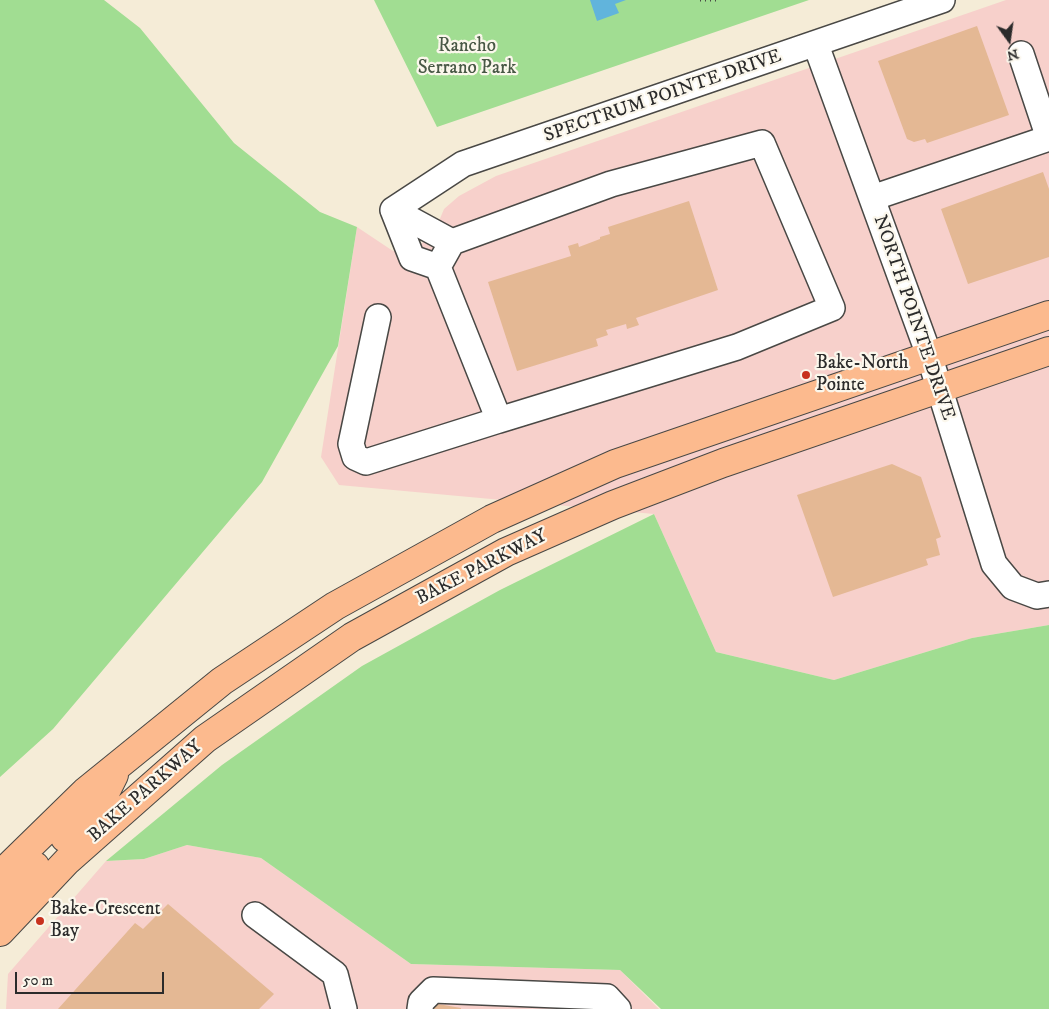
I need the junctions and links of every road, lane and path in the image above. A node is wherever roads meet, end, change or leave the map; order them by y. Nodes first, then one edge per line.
1 (700, 0) edge
2 (716, 0) edge
3 (942, 0) edge
4 (816, 45) junction
5 (1021, 54) dead end
6 (1049, 138) edge
7 (872, 198) junction
8 (393, 210) junction
9 (452, 242) junction
10 (438, 268) junction
11 (1049, 315) edge
12 (378, 317) dead end
13 (1049, 350) edge
14 (929, 355) junction
15 (939, 387) junction
16 (499, 420) junction
17 (1049, 594) edge
18 (120, 764) junction
19 (0, 876) edge
20 (0, 903) edge
21 (255, 915) dead end
22 (0, 932) edge
23 (344, 1009) edge
24 (420, 1009) edge
25 (618, 1009) edge

1 - 2 path
3 - 4 street, SPECTRUM POINTE DRIVE
4 - 7 street, NORTH POINTE DRIVE
4 - 8 street, SPECTRUM POINTE DRIVE
5 - 6 street
6 - 7 street
7 - 14 street, NORTH POINTE DRIVE
8 - 9 street
8 - 10 street
9 - 10 street
9 - 16 street
10 - 16 street
11 - 14 main road, BAKE PARKWAY
12 - 16 street
13 - 15 main road, BAKE PARKWAY
14 - 15 street, NORTH POINTE DRIVE
14 - 18 main road, BAKE PARKWAY
15 - 17 street, NORTH POINTE DRIVE
15 - 22 main road, BAKE PARKWAY
18 - 19 main road, BAKE PARKWAY
18 - 20 main road
21 - 23 street
24 - 25 street

